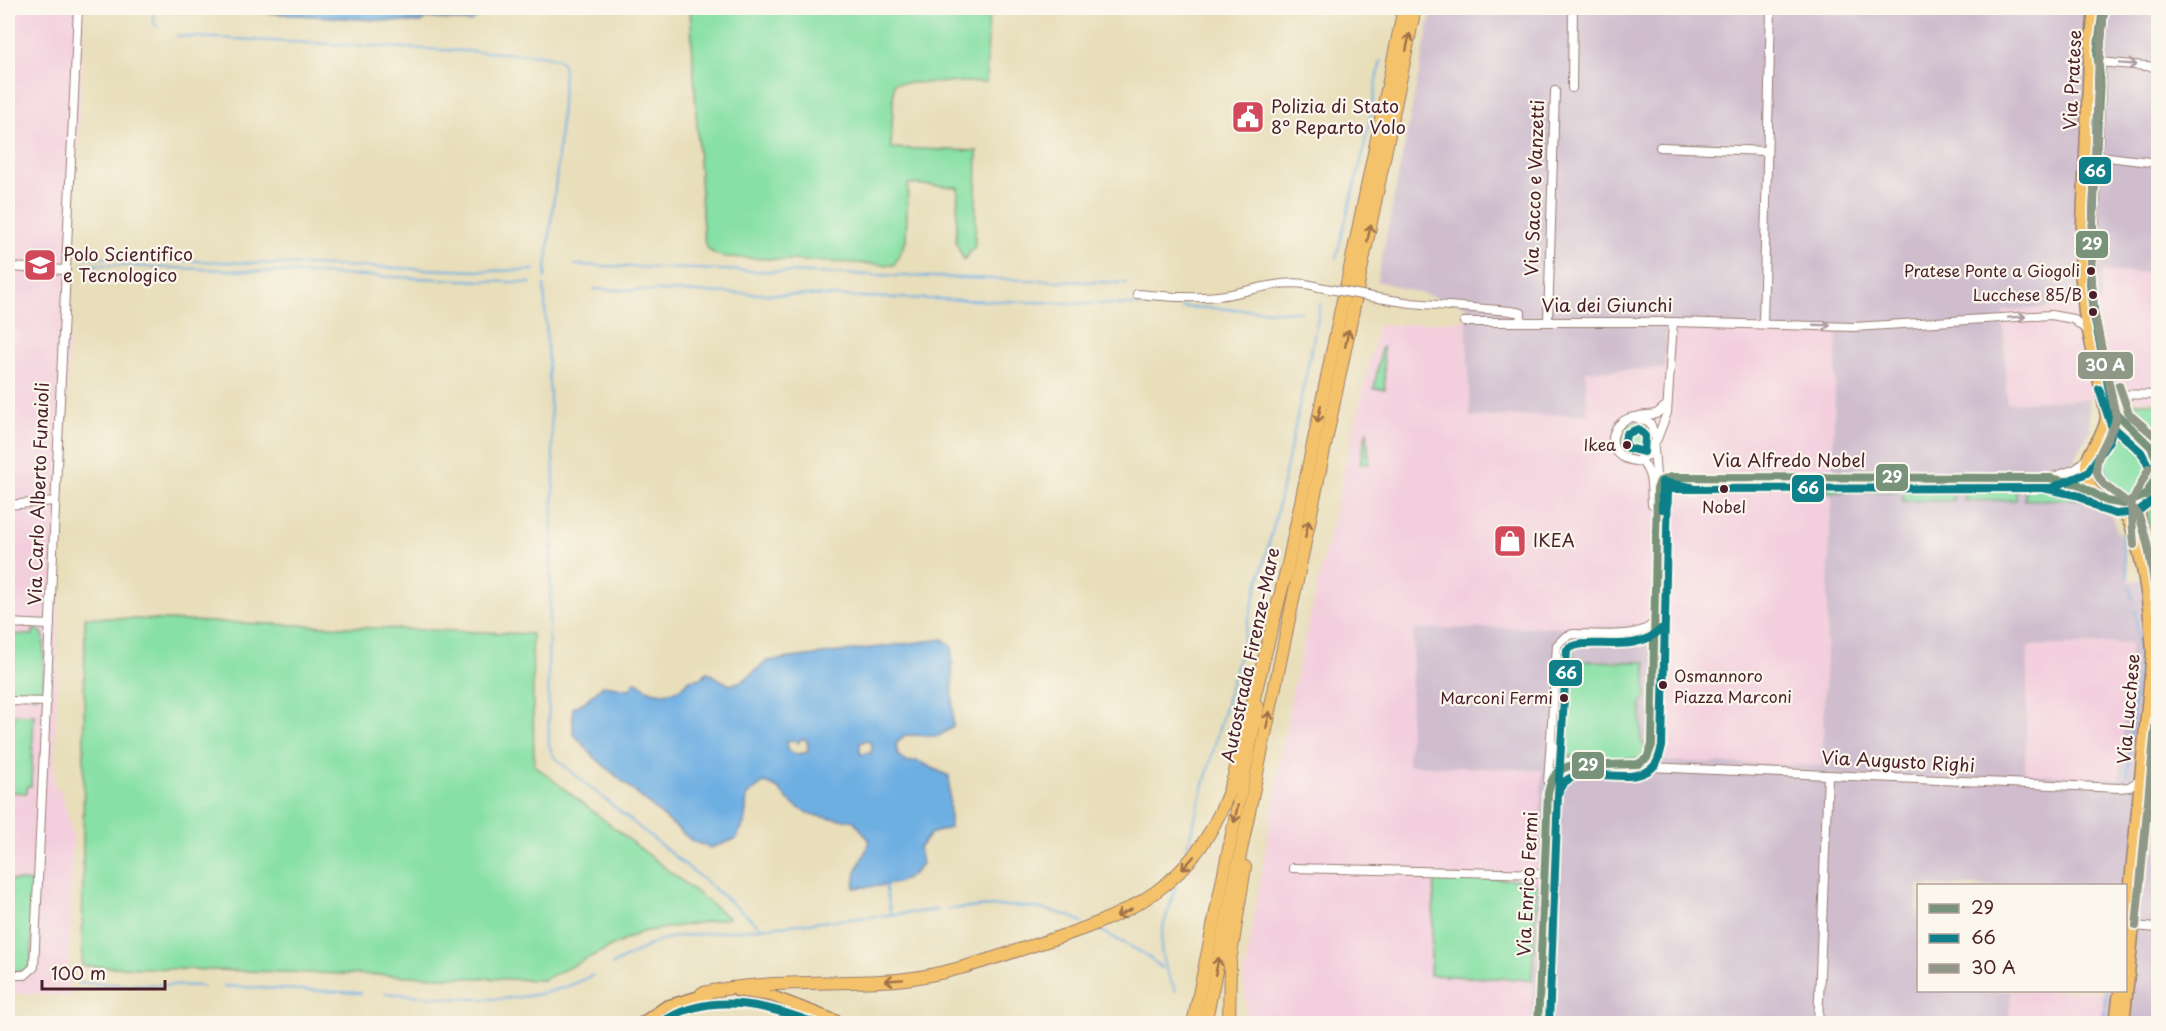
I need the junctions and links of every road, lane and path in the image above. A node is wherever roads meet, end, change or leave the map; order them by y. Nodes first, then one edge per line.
1 (78, 8) edge
2 (1404, 8) edge
3 (1415, 8) edge
4 (1573, 8) edge
5 (1771, 8) edge
6 (2094, 8) edge
7 (2103, 8) edge
8 (2098, 62) junction
9 (2158, 67) edge
10 (1572, 88) dead end
11 (1556, 91) dead end
12 (1660, 147) dead end
13 (1766, 151) junction
14 (2085, 154) junction
15 (2097, 155) junction
16 (2158, 163) edge
17 (2082, 205) junction
18 (2094, 205) junction
19 (8, 267) edge
20 (66, 270) junction
21 (1137, 294) dead end
22 (1350, 294) junction
23 (2088, 312) junction
24 (1464, 322) dead end
25 (1520, 322) junction
26 (1548, 322) junction
27 (1673, 322) junction
28 (1763, 324) junction
29 (2087, 330) junction
30 (2110, 394) junction
31 (2158, 395) edge
32 (1667, 405) junction
33 (1632, 417) junction
34 (2158, 429) edge
35 (2137, 434) junction
36 (2096, 442) junction
37 (1655, 444) junction
38 (2158, 448) edge
39 (2088, 456) junction
40 (1656, 459) junction
41 (1636, 461) junction
42 (2158, 461) edge
43 (2158, 474) edge
44 (1671, 477) junction
45 (2050, 478) junction
46 (1657, 489) junction
47 (2096, 493) junction
48 (2148, 494) junction
49 (55, 501) junction
50 (2115, 503) junction
51 (8, 505) edge
52 (1654, 556) junction
53 (1286, 572) junction
54 (2158, 615) edge
55 (1653, 622) junction
56 (8, 623) edge
57 (50, 625) junction
58 (1632, 633) junction
59 (1653, 653) junction
60 (2158, 687) edge
61 (8, 701) edge
62 (47, 702) junction
63 (1551, 744) junction
64 (1652, 745) junction
65 (1579, 764) junction
66 (1628, 766) junction
67 (1672, 768) junction
68 (1828, 775) junction
69 (1256, 778) junction
70 (2139, 781) junction
71 (2123, 788) junction
72 (1548, 793) junction
73 (2138, 799) junction
74 (1293, 868) dead end
75 (1545, 874) junction
76 (2129, 925) edge
77 (2158, 928) edge
78 (2127, 964) edge
79 (8, 975) edge
80 (2119, 992) edge
81 (2126, 992) edge
82 (702, 993) junction
83 (796, 1005) junction
84 (640, 1023) edge
85 (831, 1023) edge
86 (845, 1023) edge
87 (1193, 1023) edge
88 (1205, 1023) edge
89 (1228, 1023) edge
90 (1538, 1023) edge
91 (1818, 1023) edge
92 (2115, 1023) edge
93 (2124, 1023) edge

1 - 20 street, Via Carlo Alberto Funaioli
2 - 22 highway, Autostrada Firenze-Mare
22 -> 3 highway, Autostrada Firenze-Mare
4 - 10 street
5 - 13 street
6 - 14 main road, Via Pratese
7 - 8 main road, Via Pratese
8 -> 9 street
8 - 15 main road, Via Pratese
11 - 26 street, Via Sacco e Vanzetti
12 - 13 street
13 - 28 street
14 - 15 street, Via Pratese
14 - 17 main road, Via Pratese
15 - 16 street
15 - 18 main road, Via Pratese
17 - 18 street
17 - 23 main road, Via Pratese
18 - 23 main road, Via Pratese
19 - 20 street
20 - 49 street, Via Carlo Alberto Funaioli
21 - 25 street, Via dei Giunchi, bridge
22 -> 53 highway, Autostrada Firenze-Mare
69 -> 22 highway, Autostrada Firenze-Mare
23 - 29 main road
23 - 30 main road
24 - 25 street
25 - 26 street, Via dei Giunchi
26 - 27 street, Via dei Giunchi
27 - 28 street, Via dei Giunchi
27 - 32 street
28 -> 29 street, Via dei Giunchi
29 - 36 main road
30 - 31 street
30 - 35 main road
32 - 33 street
32 - 37 street
33 - 37 street
33 - 41 street
34 - 35 street
35 - 36 main road
35 - 42 main road
36 - 39 main road
37 - 40 street
37 - 41 street
38 - 42 street
39 - 45 street, Via Alfredo Nobel
39 - 47 main road
40 - 44 street
40 - 46 street
41 - 52 street
43 - 48 main road
44 - 45 street, Via Alfredo Nobel
44 - 46 street
45 - 47 street, Via Alfredo Nobel
46 - 52 street
47 - 50 main road, Via Lucchese
48 - 50 main road
48 - 54 main road
49 - 51 street
49 - 57 street, Via Carlo Alberto Funaioli
50 - 70 main road, Via Lucchese
52 - 55 street
53 -> 82 highway
53 -> 87 highway, Autostrada Firenze-Mare
55 - 58 street
55 - 59 street
56 - 57 street
57 - 62 street, Via Carlo Alberto Funaioli
58 - 59 street
58 - 63 street
59 - 64 street
60 - 76 main road, Via Lucchese
61 - 62 street
62 - 79 street, Via Carlo Alberto Funaioli
63 - 65 street
63 - 72 street
64 - 66 street
64 - 67 street
65 - 66 street
65 - 72 street, Via Enrico Fermi
66 - 67 street, Via Augusto Righi
67 - 68 street, Via Augusto Righi
68 - 71 street, Via Augusto Righi
68 - 91 street
88 -> 69 highway, Autostrada Firenze-Mare
69 - 89 highway
70 - 71 street, Via Augusto Righi
70 - 73 main road, Via Lucchese
71 - 73 street
72 - 75 street, Via Enrico Fermi
73 - 76 main road, Via Lucchese
74 - 75 street
75 - 90 street, Via Enrico Fermi
76 - 77 street
76 - 78 main road, Via Lucchese
80 - 92 main road
81 - 93 main road, Via Lucchese
82 - 83 main road
82 - 84 main road
83 - 85 main road
83 - 86 main road

